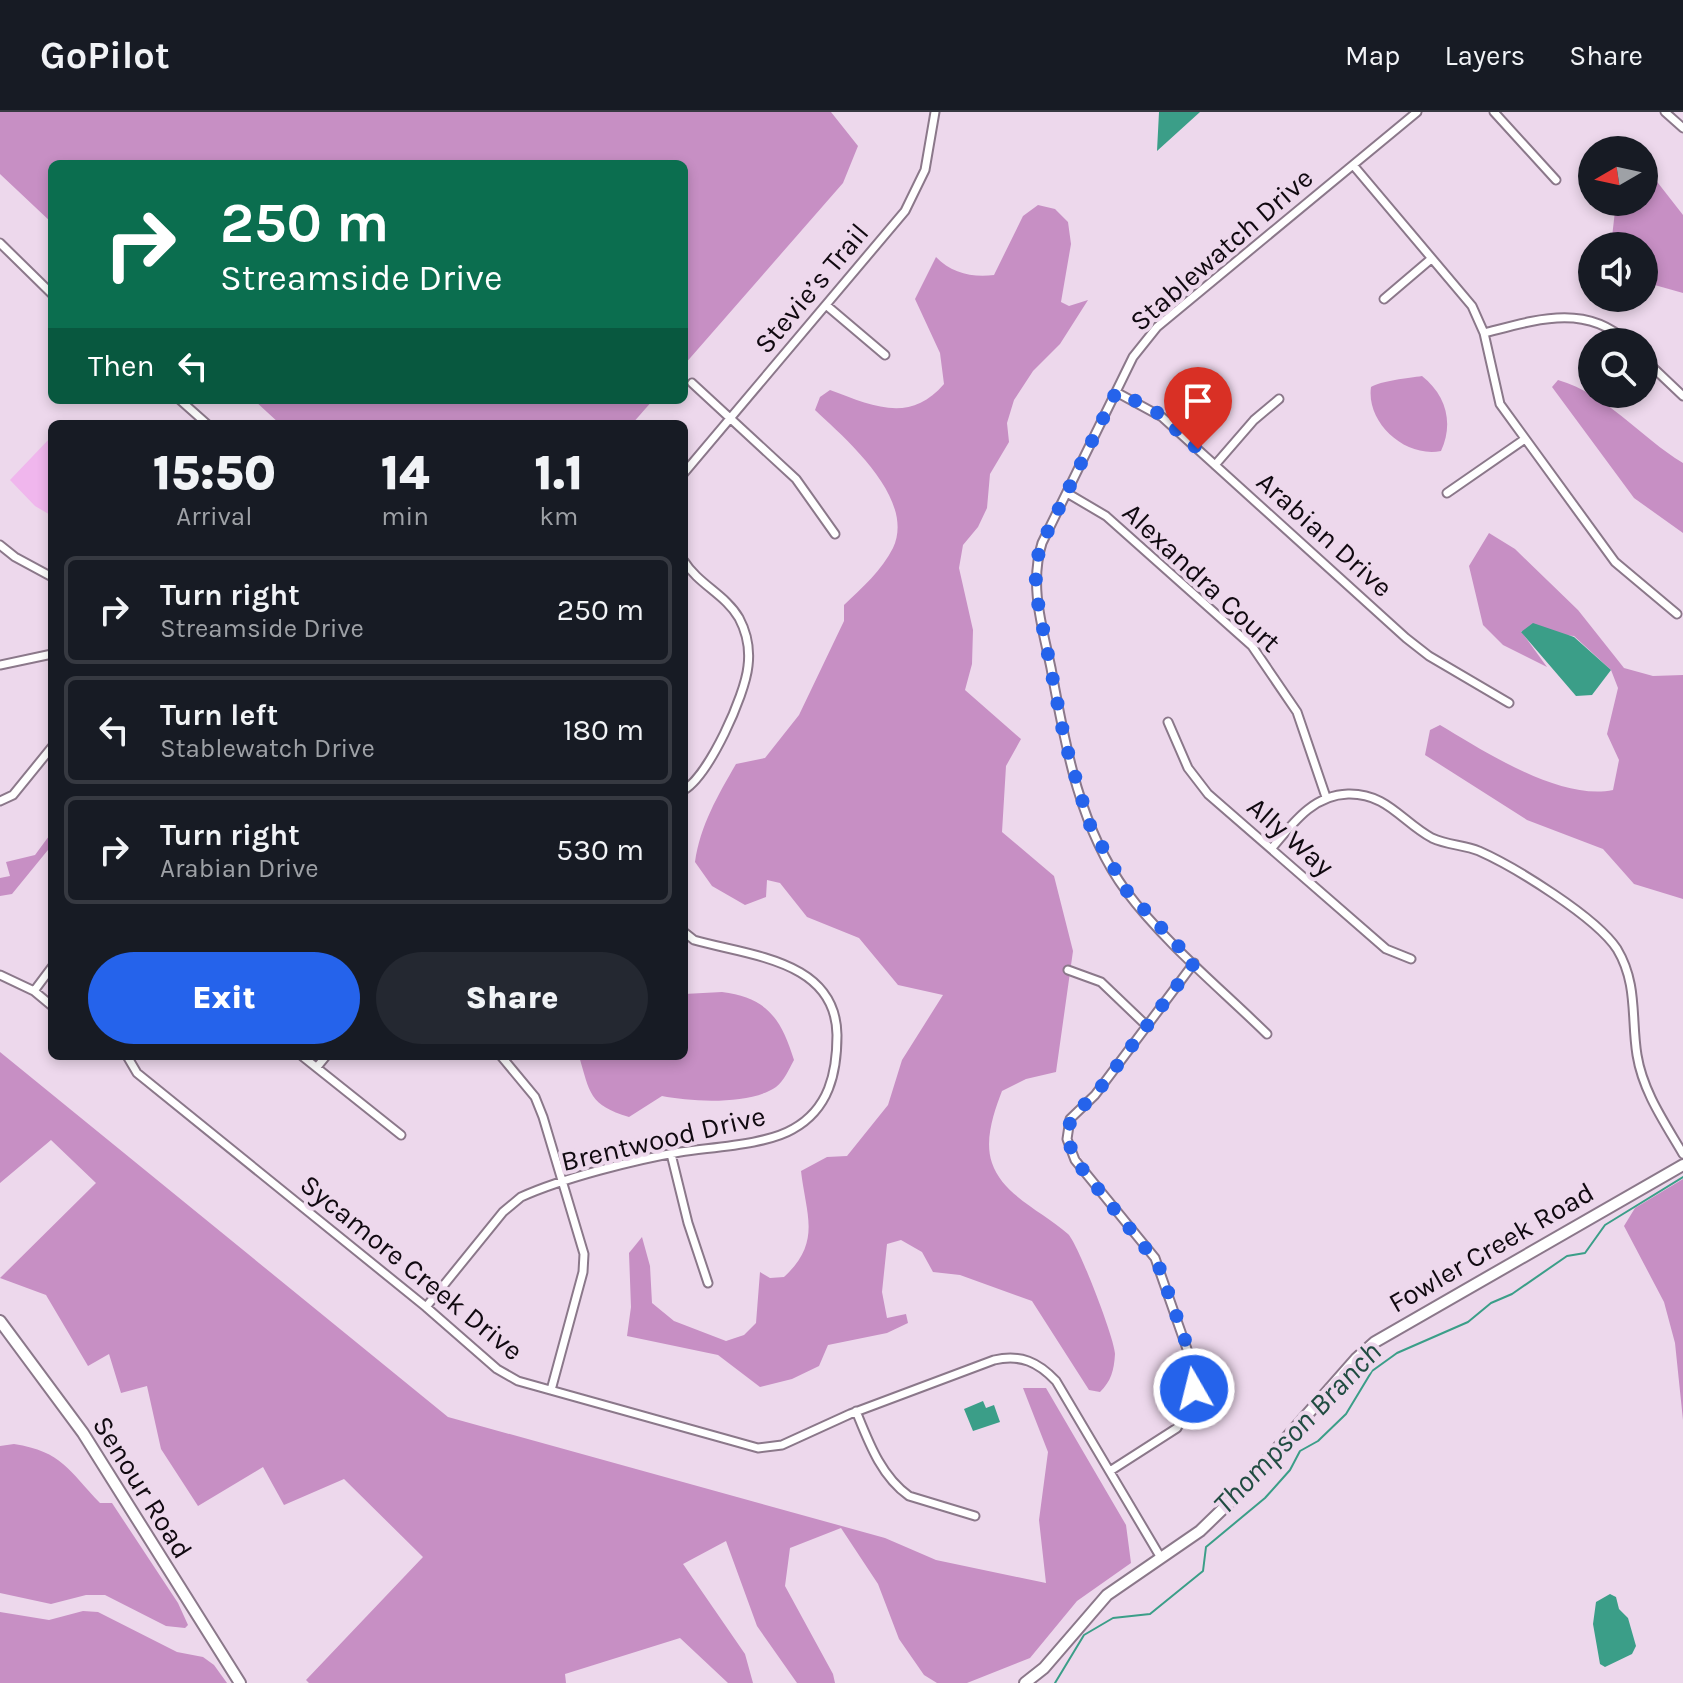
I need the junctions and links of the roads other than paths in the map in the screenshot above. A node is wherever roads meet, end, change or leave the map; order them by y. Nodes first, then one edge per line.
1 (935, 112) edge
2 (1417, 112) edge
3 (1494, 112) edge
4 (1665, 112) edge
5 (1683, 128) edge
6 (1353, 165) junction
7 (1556, 180) dead end
8 (0, 243) edge
9 (1431, 259) junction
10 (48, 290) edge
11 (1384, 299) dead end
12 (826, 305) junction
13 (1608, 328) edge
14 (1484, 333) junction
15 (885, 355) dead end
16 (1658, 372) edge
17 (692, 383) dead end
18 (1116, 392) junction
19 (1683, 396) edge
20 (1279, 399) dead end
21 (184, 404) edge
22 (731, 416) junction
23 (202, 420) edge
24 (1525, 439) junction
25 (1215, 465) junction
26 (688, 468) edge
27 (1067, 493) junction
28 (1447, 493) dead end
29 (835, 534) dead end
30 (0, 545) edge
31 (688, 567) edge
32 (48, 575) edge
33 (1677, 614) dead end
34 (48, 655) edge
35 (0, 665) edge
36 (1509, 703) dead end
37 (1168, 722) dead end
38 (48, 752) edge
39 (688, 787) edge
40 (1326, 797) junction
41 (0, 801) edge
42 (1272, 848) junction
43 (688, 935) edge
44 (1411, 959) dead end
45 (1194, 963) junction
46 (1068, 970) dead end
47 (48, 972) edge
48 (0, 975) edge
49 (34, 991) junction
50 (48, 1003) edge
51 (1148, 1027) junction
52 (1267, 1034) dead end
53 (129, 1060) edge
54 (307, 1060) edge
55 (323, 1060) edge
56 (504, 1060) edge
57 (317, 1067) junction
58 (401, 1135) dead end
59 (671, 1154) junction
60 (1683, 1154) edge
61 (1683, 1165) edge
62 (562, 1183) junction
63 (708, 1283) dead end
64 (426, 1307) junction
65 (0, 1321) edge
66 (551, 1390) junction
67 (856, 1411) junction
68 (1110, 1471) junction
69 (975, 1516) dead end
70 (1161, 1558) junction
71 (240, 1683) edge
72 (1025, 1683) edge

1 - 12 street, Stevie’s Trail
2 - 6 street, Stablewatch Drive
3 - 7 street
4 - 5 street
6 - 9 street
6 - 18 street, Stablewatch Drive
8 - 10 street
9 - 11 street
9 - 14 street
12 - 15 street
12 - 22 street, Stevie’s Trail
13 - 14 street
14 - 24 street
16 - 19 street
17 - 22 street
18 - 25 street, Arabian Drive
18 - 27 street, Stablewatch Drive
20 - 25 street
21 - 23 street
22 - 26 street, Stevie’s Trail
22 - 29 street
24 - 28 street
24 - 33 street
25 - 36 street, Arabian Drive
27 - 40 street, Alexandra Court
27 - 45 street, Stablewatch Drive
30 - 32 street
31 - 39 street
34 - 35 street
37 - 42 street, Ally Way
38 - 41 street
40 - 42 street
40 - 60 street
42 - 44 street, Ally Way
43 - 59 street, Brentwood Drive
45 - 51 street
45 - 52 street, Stablewatch Drive
46 - 51 street
47 - 49 street
48 - 49 street
49 - 50 street
51 - 68 street
53 - 64 street, Sycamore Creek Drive
54 - 57 street
55 - 57 street
56 - 62 street
57 - 58 street
59 - 62 street, Brentwood Drive
59 - 63 street
61 - 70 main road, Fowler Creek Road
62 - 64 street, Brentwood Drive
62 - 66 street
64 - 66 street, Sycamore Creek Drive
65 - 71 main road, Senour Road
66 - 67 street, Sycamore Creek Drive
67 - 68 street, Sycamore Creek Drive
67 - 69 street
68 - 70 street, Sycamore Creek Drive
70 - 72 main road, Fowler Creek Road

